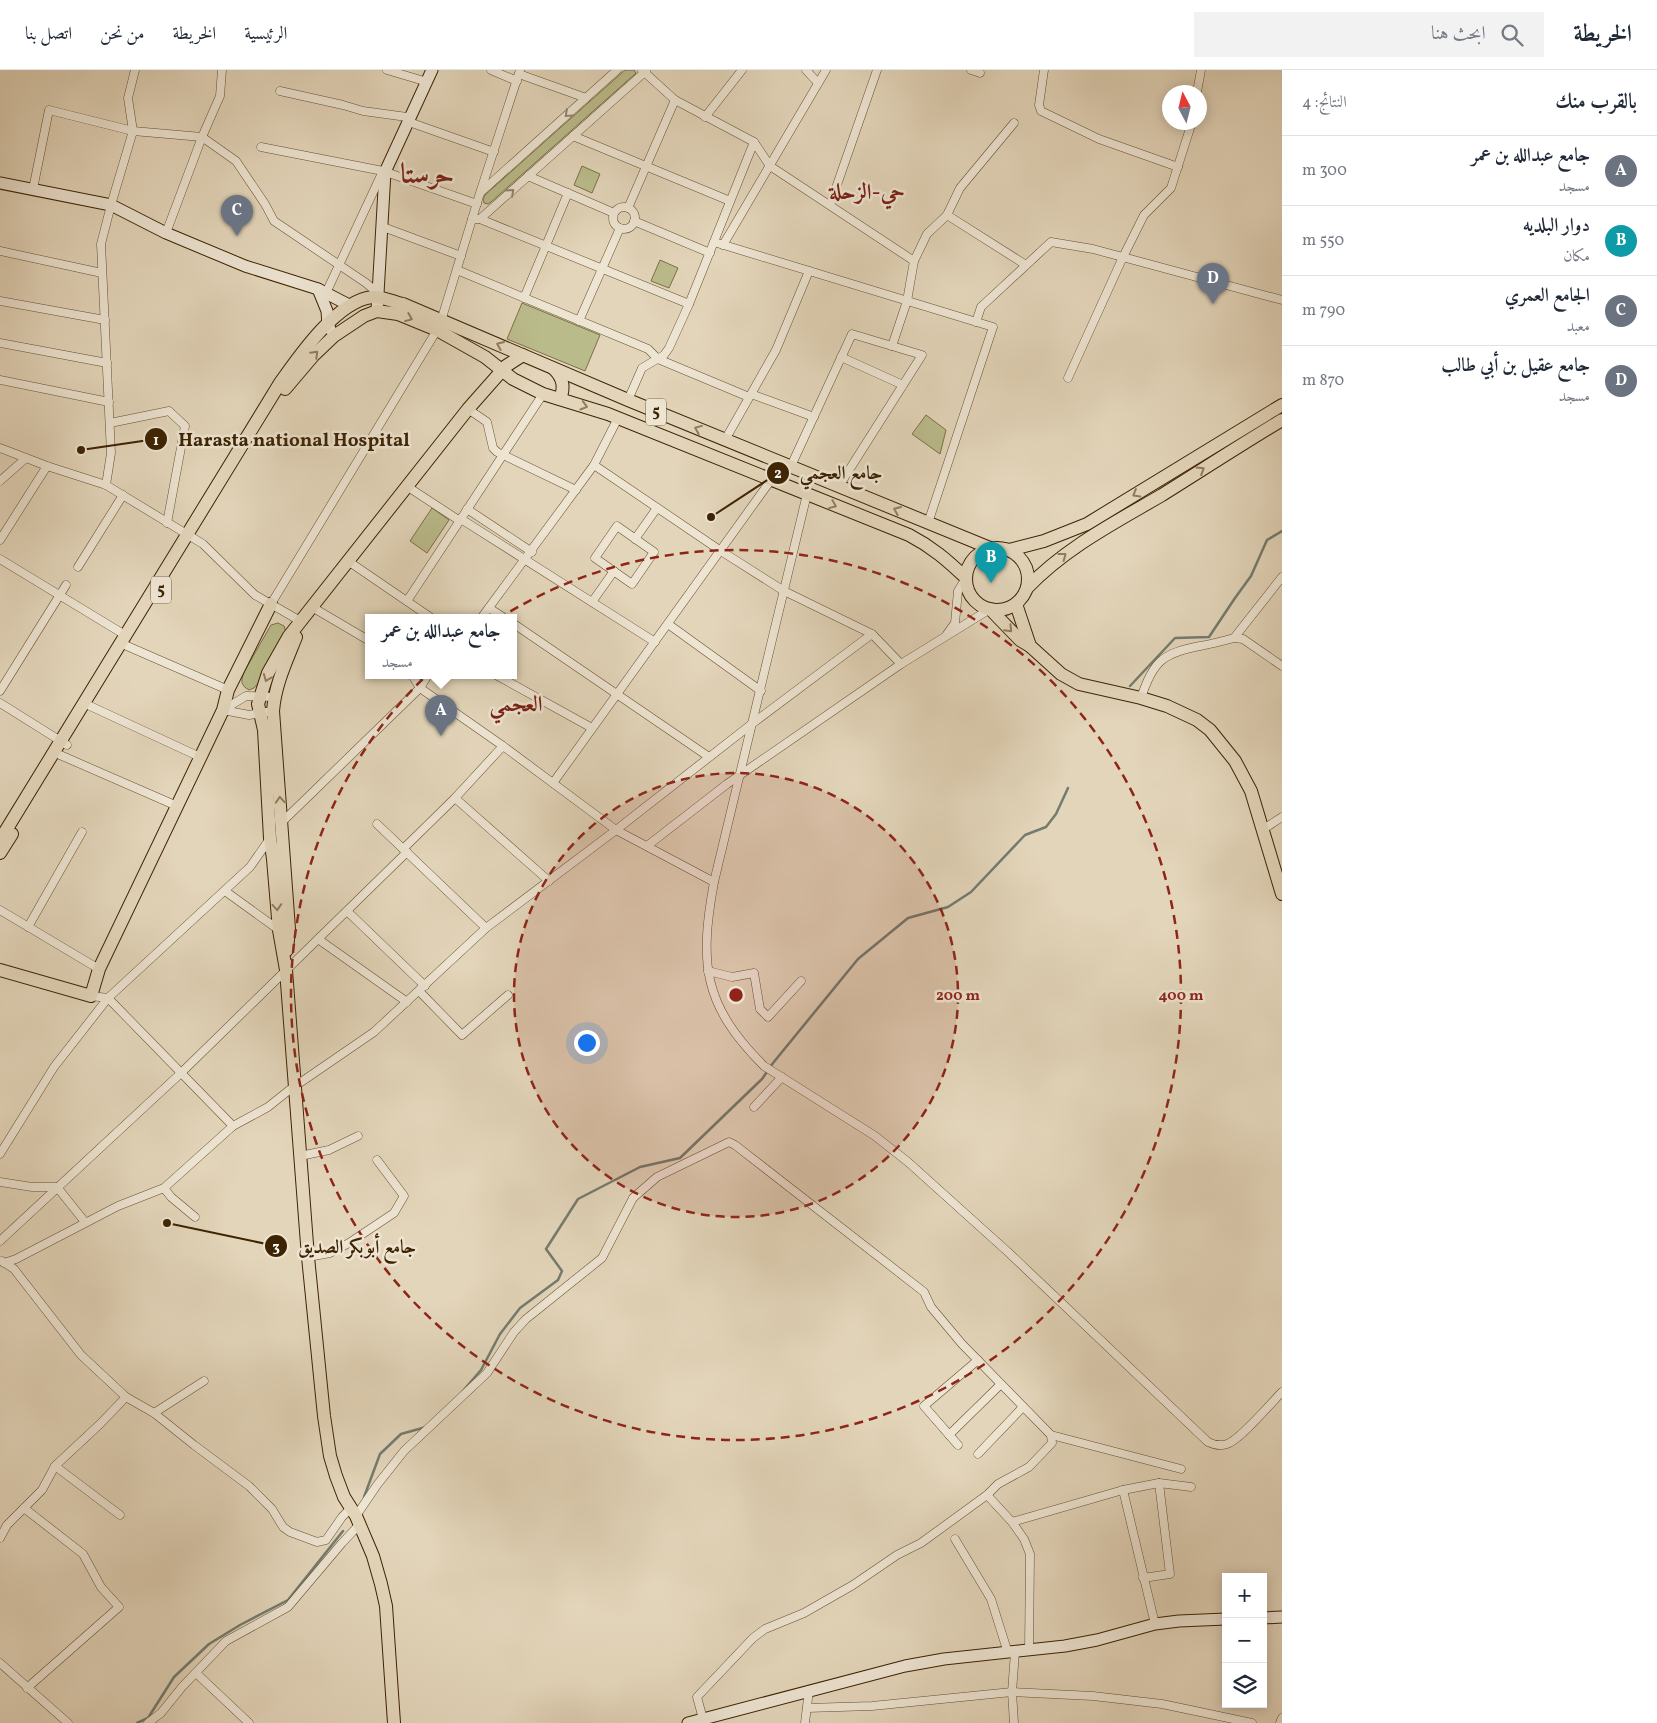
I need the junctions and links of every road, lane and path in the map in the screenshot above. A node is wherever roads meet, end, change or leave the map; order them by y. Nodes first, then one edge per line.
1 (135, 70) edge
2 (222, 70) edge
3 (387, 70) edge
4 (431, 70) edge
5 (491, 70) edge
6 (617, 70) edge
7 (742, 70) edge
8 (806, 70) edge
9 (826, 70) edge
10 (877, 70) edge
11 (971, 70) edge
12 (1044, 70) edge
13 (1201, 70) edge
14 (644, 71) edge
15 (980, 73) dead end
16 (519, 75) edge
17 (424, 81) junction
18 (818, 83) junction
19 (1198, 85) edge
20 (280, 91) dead end
21 (586, 98) junction
22 (675, 100) junction
23 (705, 118) junction
24 (408, 119) junction
25 (1014, 123) dead end
26 (1190, 130) edge
27 (132, 131) junction
28 (573, 136) junction
29 (202, 137) junction
30 (754, 142) junction
31 (261, 147) dead end
32 (494, 152) junction
33 (646, 166) junction
34 (770, 166) junction
35 (1178, 168) junction
36 (384, 172) junction
37 (528, 176) junction
38 (0, 183) edge
39 (33, 189) junction
40 (480, 193) junction
41 (568, 193) junction
42 (730, 201) junction
43 (477, 204) junction
44 (110, 205) junction
45 (830, 205) junction
46 (628, 208) junction
47 (614, 213) junction
48 (947, 215) junction
49 (476, 219) junction
50 (634, 221) junction
51 (383, 227) junction
52 (620, 228) junction
53 (166, 234) junction
54 (714, 242) junction
55 (723, 245) junction
56 (546, 246) junction
57 (0, 251) edge
58 (710, 253) junction
59 (461, 256) junction
60 (1123, 257) junction
61 (914, 260) junction
62 (338, 265) junction
63 (1026, 266) junction
64 (602, 269) junction
65 (457, 270) junction
66 (809, 271) junction
67 (102, 273) junction
68 (322, 291) junction
69 (378, 297) junction
70 (524, 298) junction
71 (1282, 300) edge
72 (0, 301) edge
73 (907, 301) junction
74 (689, 304) junction
75 (349, 305) junction
76 (376, 311) junction
77 (105, 320) junction
78 (580, 321) junction
79 (976, 322) junction
80 (328, 325) junction
81 (439, 325) junction
82 (334, 336) junction
83 (0, 343) edge
84 (892, 346) junction
85 (523, 355) junction
86 (842, 357) junction
87 (658, 359) junction
88 (107, 363) junction
89 (554, 369) junction
90 (502, 370) junction
91 (1068, 378) dead end
92 (0, 380) edge
93 (903, 385) junction
94 (543, 394) junction
95 (750, 395) junction
96 (560, 399) junction
97 (628, 400) junction
98 (109, 402) junction
99 (1282, 405) edge
100 (468, 409) junction
101 (814, 417) junction
102 (618, 418) junction
103 (1282, 420) edge
104 (110, 422) junction
105 (725, 440) junction
106 (0, 448) edge
107 (503, 455) junction
108 (768, 457) junction
109 (26, 458) junction
110 (594, 465) junction
111 (47, 466) junction
112 (738, 466) junction
113 (792, 466) junction
114 (772, 480) junction
115 (0, 481) edge
116 (106, 485) junction
117 (408, 486) junction
118 (839, 486) junction
119 (576, 490) junction
120 (807, 494) junction
121 (123, 495) junction
122 (657, 508) junction
123 (468, 509) junction
124 (460, 520) junction
125 (167, 523) junction
126 (928, 523) junction
127 (190, 536) junction
128 (635, 539) junction
129 (0, 540) edge
130 (990, 548) junction
131 (1009, 550) junction
132 (721, 551) junction
133 (532, 552) junction
134 (0, 559) edge
135 (526, 560) junction
136 (348, 561) junction
137 (78, 567) dead end
138 (614, 571) junction
139 (1282, 577) edge
140 (966, 578) junction
141 (66, 585) dead end
142 (1027, 588) junction
143 (784, 591) junction
144 (60, 595) junction
145 (406, 601) junction
146 (592, 602) junction
147 (271, 604) junction
148 (1016, 604) junction
149 (312, 607) junction
150 (489, 608) junction
151 (990, 609) junction
152 (426, 614) edge
153 (484, 614) edge
154 (498, 614) edge
155 (302, 622) junction
156 (668, 624) junction
157 (517, 626) edge
158 (872, 634) junction
159 (365, 638) edge
160 (945, 638) junction
161 (1234, 638) junction
162 (126, 641) junction
163 (655, 642) junction
164 (1030, 646) junction
165 (901, 664) junction
166 (1282, 666) edge
167 (414, 679) edge
168 (426, 679) edge
169 (503, 679) edge
170 (420, 688) junction
171 (228, 690) junction
172 (761, 690) junction
173 (0, 691) edge
174 (617, 694) junction
175 (260, 696) junction
176 (274, 697) junction
177 (1142, 698) junction
178 (0, 703) edge
179 (90, 706) junction
180 (223, 710) junction
181 (273, 712) junction
182 (259, 713) junction
183 (753, 723) junction
184 (592, 728) junction
185 (503, 746) junction
186 (63, 747) junction
187 (200, 757) junction
188 (709, 757) junction
189 (741, 775) junction
190 (553, 783) junction
191 (455, 798) junction
192 (177, 806) junction
193 (1282, 817) edge
194 (282, 821) junction
195 (377, 824) dead end
196 (616, 830) junction
197 (1262, 830) junction
198 (82, 832) dead end
199 (270, 838) junction
200 (0, 840) edge
201 (647, 846) junction
202 (405, 850) junction
203 (0, 853) edge
204 (549, 881) junction
205 (714, 882) junction
206 (225, 891) junction
207 (1282, 894) edge
208 (0, 910) edge
209 (347, 911) junction
210 (28, 926) junction
211 (486, 928) junction
212 (278, 930) junction
213 (318, 939) junction
214 (0, 970) edge
215 (99, 970) junction
216 (286, 970) junction
217 (708, 971) junction
218 (801, 982) dead end
219 (422, 988) junction
220 (508, 995) dead end
221 (91, 996) junction
222 (108, 998) junction
223 (407, 1002) junction
224 (181, 1073) junction
225 (782, 1077) junction
226 (295, 1086) junction
227 (754, 1107) dead end
228 (233, 1126) junction
229 (358, 1136) dead end
230 (0, 1154) edge
231 (300, 1156) junction
232 (377, 1160) dead end
233 (0, 1182) edge
234 (57, 1187) junction
235 (164, 1188) junction
236 (195, 1217) dead end
237 (85, 1222) junction
238 (0, 1241) edge
239 (308, 1257) junction
240 (2, 1262) edge
241 (978, 1360) junction
242 (204, 1381) dead end
243 (1001, 1384) junction
244 (1282, 1392) edge
245 (126, 1397) junction
246 (1024, 1406) junction
247 (154, 1413) junction
248 (949, 1435) junction
249 (1051, 1435) junction
250 (958, 1445) dead end
251 (978, 1454) dead end
252 (55, 1466) junction
253 (1181, 1468) dead end
254 (1159, 1483) junction
255 (1191, 1487) dead end
256 (1123, 1490) junction
257 (987, 1495) junction
258 (24, 1508) junction
259 (120, 1515) dead end
260 (355, 1517) junction
261 (1012, 1522) junction
262 (0, 1538) edge
263 (955, 1539) dead end
264 (1143, 1578) junction
265 (1282, 1617) edge
266 (1267, 1618) edge
267 (1222, 1619) edge
268 (1155, 1624) junction
269 (1029, 1651) junction
270 (1011, 1653) junction
271 (0, 1663) edge
272 (196, 1672) junction
273 (27, 1688) junction
274 (809, 1690) junction
275 (1012, 1692) junction
276 (807, 1708) junction
277 (703, 1719) junction
278 (68, 1723) edge
279 (148, 1723) edge
280 (249, 1723) edge
281 (394, 1723) edge
282 (688, 1723) edge
283 (805, 1723) edge
284 (1014, 1723) edge
285 (1252, 1723) edge

1 - 27 street
2 - 29 street
3 - 17 street
4 - 17 street
4 - 24 street
5 - 16 street
6 - 21 street
7 - 23 street
8 - 18 street
9 - 18 street
10 - 45 street
11 - 15 street
12 - 35 street
13 - 19 street
14 - 22 street
14 - 28 street
16 - 21 street
16 - 32 street
17 - 24 street
18 - 34 street
20 - 24 street
21 -> 40 street
22 - 23 street
22 - 33 street
23 - 30 street
24 - 32 street
24 - 36 street
25 - 48 street
26 - 35 street
27 - 29 street
27 - 39 street
27 - 44 street
28 - 33 street
28 - 37 street
29 - 53 street
29 - 62 street
30 - 34 street
30 - 42 street
31 - 36 street
32 - 40 street
33 - 42 street
33 - 46 street
34 - 45 street
34 - 55 street
35 - 60 street
36 - 43 street
36 - 51 street
36 - 62 street
37 - 41 street
49 -> 37 street
38 - 39 street
39 - 44 street
40 - 43 street
41 - 47 street
41 - 56 street
42 - 54 street
43 - 49 street
44 - 53 street
44 - 67 street
45 - 61 street
46 - 47 street
46 - 50 street
47 - 52 street
48 - 61 street
48 - 63 street
49 - 56 street
49 - 59 street
50 - 52 street
50 - 58 street
51 - 59 street
51 - 69 street
52 - 64 street
53 - 68 street
54 - 55 street
54 - 58 street
55 - 66 street
56 - 64 street
56 - 70 street
57 - 67 street
58 - 74 street
59 - 65 street
60 - 63 street
60 - 71 street
60 - 91 street
61 - 73 street
62 - 68 street
62 - 69 street
63 - 79 street
64 - 74 street
64 - 78 street
65 - 70 street
65 - 81 street
66 - 73 street
66 - 95 street
67 - 77 street
68 - 75 street
68 - 80 street
69 - 75 main road, 5
69 - 76 street
69 - 81 main road, 5
70 - 78 street
72 - 77 street
73 - 79 street
73 - 84 street
74 - 87 street
75 - 80 main road, 5
76 -> 81 main road, 5
76 - 82 main road, 5
77 - 88 street
78 - 87 street
79 - 126 street
80 - 82 street
80 - 127 main road, 5
85 -> 81 main road, 5
81 - 90 main road, 5
81 - 147 street
127 -> 82 main road, 5
83 - 88 street
84 - 86 street
84 - 93 street
85 - 89 main road, 5
85 - 90 main road
86 - 93 street
86 - 101 street
87 - 95 street
87 - 97 street
88 - 98 street
89 - 96 main road
89 - 97 main road, 5
90 - 94 main road, 5
90 - 100 main road
92 - 98 street
93 - 118 street
94 - 96 main road, 5
94 - 107 street
95 - 101 street
95 - 105 street
96 -> 102 main road, 5
105 -> 97 main road, 5
98 - 104 street
99 -> 131 main road
100 - 107 street
100 - 117 main road
101 - 113 street
102 - 110 street
102 - 112 main road, 5
142 -> 103 main road
104 - 116 street
104 - 125 street
105 - 108 main road, 5
106 - 109 street
107 - 119 street
107 - 123 street
108 - 112 main road
108 - 113 main road, 5
109 - 111 street
109 - 115 street
110 - 119 street
110 - 122 street
111 - 116 street
111 - 129 street
112 - 114 main road, 5
113 - 118 main road, 5
114 - 120 main road, 5
114 - 132 street
116 - 121 street
117 - 124 street
117 - 136 main road
126 -> 118 main road, 5
119 - 133 street
120 -> 140 main road, 5
120 - 143 street
121 - 125 street
121 - 137 street
122 - 128 street
122 - 132 street
123 - 124 street
123 - 133 street
124 - 135 street
124 - 145 street
125 - 127 street
126 - 130 main road, 5
127 - 147 street
127 - 162 main road, 5
128 - 138 street
128 - 138 street
130 - 131 main road
130 - 140 main road
131 - 142 main road
132 - 143 street
132 - 156 street
133 - 135 street
134 - 144 street
135 - 146 street
135 - 150 street
136 - 145 street
136 - 149 main road
138 - 146 street
139 - 161 street
140 - 151 main road
140 - 160 street
141 - 144 street
142 - 148 main road
143 - 158 street
143 - 172 street
144 - 162 street
144 - 173 street
145 - 152 street
146 - 163 street
147 - 155 street
147 - 171 main road
148 - 151 main road
148 - 164 main road
149 - 155 main road
149 - 159 street
150 - 153 street
150 - 154 street
151 - 160 street
151 -> 164 main road
155 -> 175 main road
155 - 176 main road
156 - 163 street
156 - 172 street
157 - 174 street
158 - 165 street
158 - 183 street
160 - 165 street
161 - 166 street
161 - 177 street
162 - 171 street
162 - 179 main road, 5
162 - 186 main road, 5
163 - 174 street
164 - 177 main road
165 - 189 street
167 - 170 street
168 - 170 street
169 - 184 street
170 - 185 street
170 - 194 street
171 - 180 main road
172 - 183 street
174 - 184 street
174 - 188 street
175 - 176 street
175 - 180 street
175 - 182 main road
176 - 181 main road
177 - 197 main road
178 - 186 street
179 - 186 main road, 5
179 - 187 street
180 - 182 street
180 - 187 main road
181 - 182 street
194 -> 181 main road
182 - 199 main road
183 - 188 street
183 - 189 street
184 - 190 street
185 - 190 street
185 - 191 street
186 - 192 street
186 - 200 main road, 5
186 - 203 main road, 5
187 - 192 main road
188 - 196 street
189 - 201 street
189 - 205 street
190 - 196 street
191 - 202 street
191 - 204 street
192 - 215 main road
193 - 197 street
194 - 199 street
194 - 216 main road
195 - 202 street
196 - 201 street
196 - 204 street
197 - 207 main road
198 - 210 street
199 - 206 street
199 -> 212 main road
201 - 205 street
202 - 209 street
202 - 211 street
204 - 211 street
205 - 217 street
206 - 212 street
206 - 222 street
208 - 210 street
209 - 213 street
209 - 219 street
210 - 215 street
211 - 219 street
212 - 216 main road
213 - 216 street
213 - 223 street
214 - 221 main road
215 - 221 main road
216 - 224 street
216 - 226 main road
217 - 218 street
217 - 225 street
219 - 220 street
219 - 223 street
221 - 222 street
222 - 224 street
222 - 230 street
223 - 226 street
224 - 228 street
224 - 234 street
225 - 227 street
225 - 244 street
226 - 228 street
226 - 231 main road
228 - 235 street
229 - 231 street
231 - 239 main road
232 - 239 street
233 - 234 street
234 - 237 street
234 - 238 street
235 - 236 street
235 - 237 street
237 - 240 street
239 - 260 main road
240 - 245 street
241 - 243 street
241 - 248 street
241 - 260 street
242 - 247 street
243 - 246 street
243 - 248 street
245 - 247 street
245 - 252 street
246 - 249 street
246 - 251 street
247 - 260 street
248 - 250 street
249 - 253 street
249 - 257 street
252 - 258 street
252 - 259 street
254 - 255 street
254 - 256 street
254 - 264 street
256 - 261 street
256 - 264 street
257 - 261 street
257 - 277 street
258 - 262 street
258 - 273 street
260 - 272 street
260 - 281 main road
261 - 269 street
263 - 270 street
264 - 268 street
265 - 266 street
267 - 268 street
268 - 269 street
269 - 270 street
270 - 274 street
270 - 275 street
271 - 273 street
272 - 279 street
272 - 280 street
273 - 278 street
274 - 276 street
274 - 277 street
275 - 276 street
275 - 284 street
275 - 285 street
276 - 283 street
277 - 282 street

